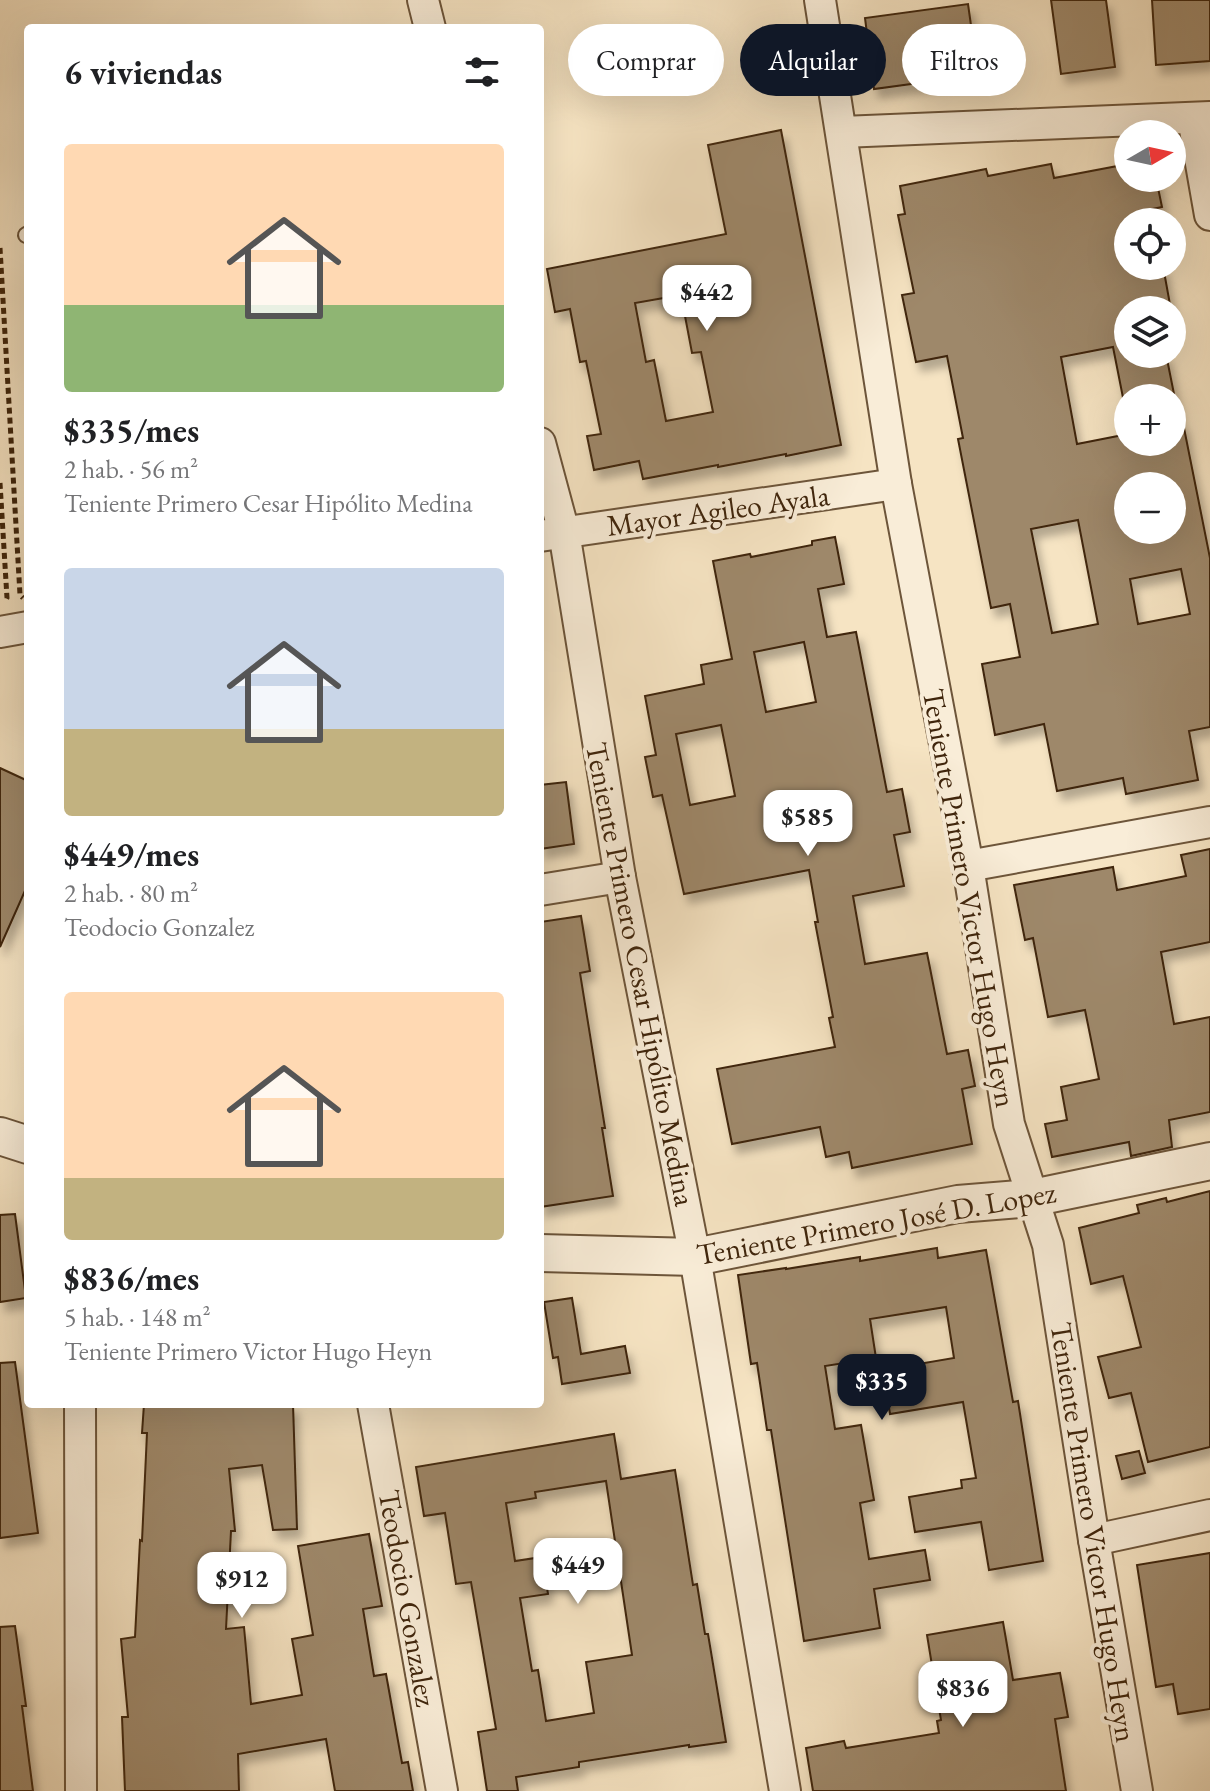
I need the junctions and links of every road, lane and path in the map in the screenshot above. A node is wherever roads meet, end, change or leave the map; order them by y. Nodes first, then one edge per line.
1 (423, 0) edge
2 (820, 0) edge
3 (429, 24) edge
4 (1202, 117) edge
5 (842, 132) junction
6 (1210, 215) edge
7 (0, 248) edge
8 (544, 473) edge
9 (0, 483) edge
10 (896, 484) junction
11 (552, 534) edge
12 (24, 598) edge
13 (0, 611) edge
14 (24, 628) edge
15 (0, 632) edge
16 (1210, 822) edge
17 (968, 866) junction
18 (620, 877) junction
19 (544, 889) edge
20 (0, 1136) edge
21 (24, 1144) edge
22 (1210, 1161) edge
23 (1032, 1198) junction
24 (544, 1253) edge
25 (695, 1257) junction
26 (80, 1408) edge
27 (374, 1408) edge
28 (1210, 1515) edge
29 (1094, 1540) junction
30 (81, 1791) edge
31 (442, 1791) edge
32 (785, 1791) edge
33 (1137, 1791) edge

1 - 3 street
2 - 5 street, Teniente Primero Victor Hugo Heyn
4 - 5 street
4 - 6 street
5 - 10 street, Teniente Primero Victor Hugo Heyn
7 - 12 path
8 - 11 street, Teniente Primero Cesar Hipólito Medina
9 - 13 path
10 - 11 street, Mayor Agileo Ayala
10 - 17 street, Teniente Primero Victor Hugo Heyn
11 - 18 street, Teniente Primero Cesar Hipólito Medina
14 - 15 street
16 - 17 street
17 - 23 street, Teniente Primero Victor Hugo Heyn
18 - 19 street
18 - 25 street, Teniente Primero Cesar Hipólito Medina
20 - 21 street
22 - 23 street, Teniente Primero José D. Lopez
23 - 25 street, Teniente Primero José D. Lopez
23 - 29 street, Teniente Primero Victor Hugo Heyn
24 - 25 street, Teniente Primero José D. Lopez
25 - 32 street, Teniente Primero Cesar Hipólito Medina
26 - 30 street
27 - 31 street, Teodocio Gonzalez
28 - 29 street
29 - 33 street, Teniente Primero Victor Hugo Heyn

